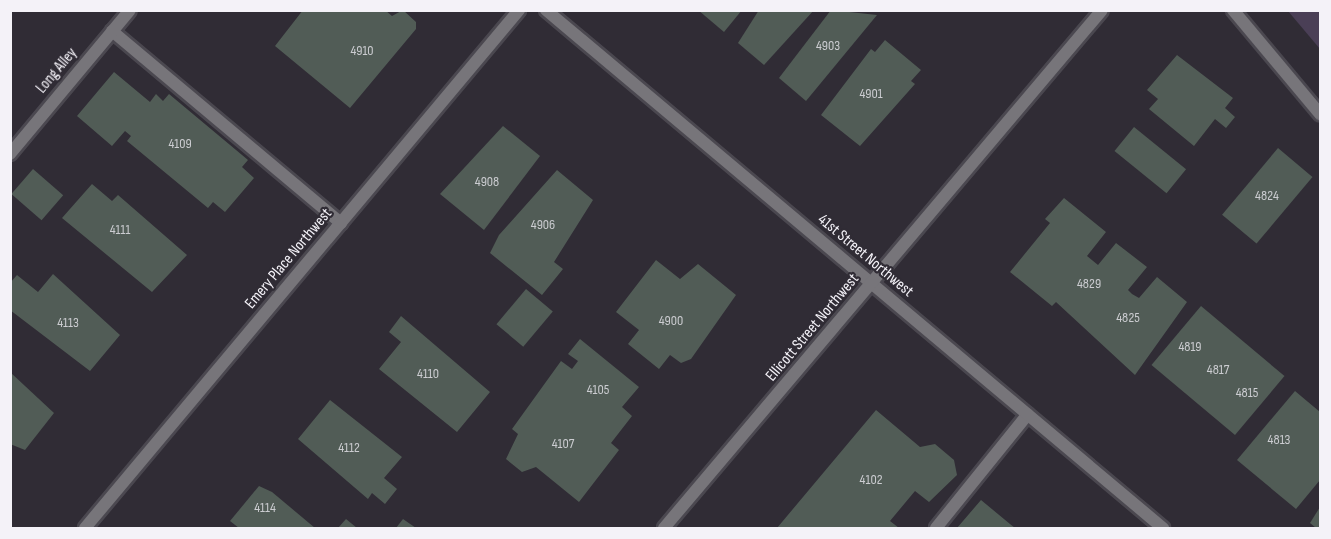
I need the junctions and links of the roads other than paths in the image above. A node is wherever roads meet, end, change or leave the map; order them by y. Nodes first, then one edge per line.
1 (130, 10) edge
2 (519, 10) edge
3 (546, 10) edge
4 (1102, 10) edge
5 (1233, 10) edge
6 (112, 32) junction
7 (1320, 114) edge
8 (10, 153) edge
9 (341, 223) junction
10 (872, 284) junction
11 (1028, 414) junction
12 (85, 528) edge
13 (664, 528) edge
14 (936, 528) edge
15 (1163, 528) edge

1 - 6 street, Long Alley
2 - 9 street, Emery Place Northwest
3 - 10 street, 41st Street Northwest
4 - 10 street, Ellicott Street Northwest
5 - 7 street
6 - 8 street, Long Alley
6 - 9 street
9 - 12 street, Emery Place Northwest
10 - 11 street, 41st Street Northwest
10 - 13 street, Ellicott Street Northwest
11 - 14 street
11 - 15 street, 41st Street Northwest

